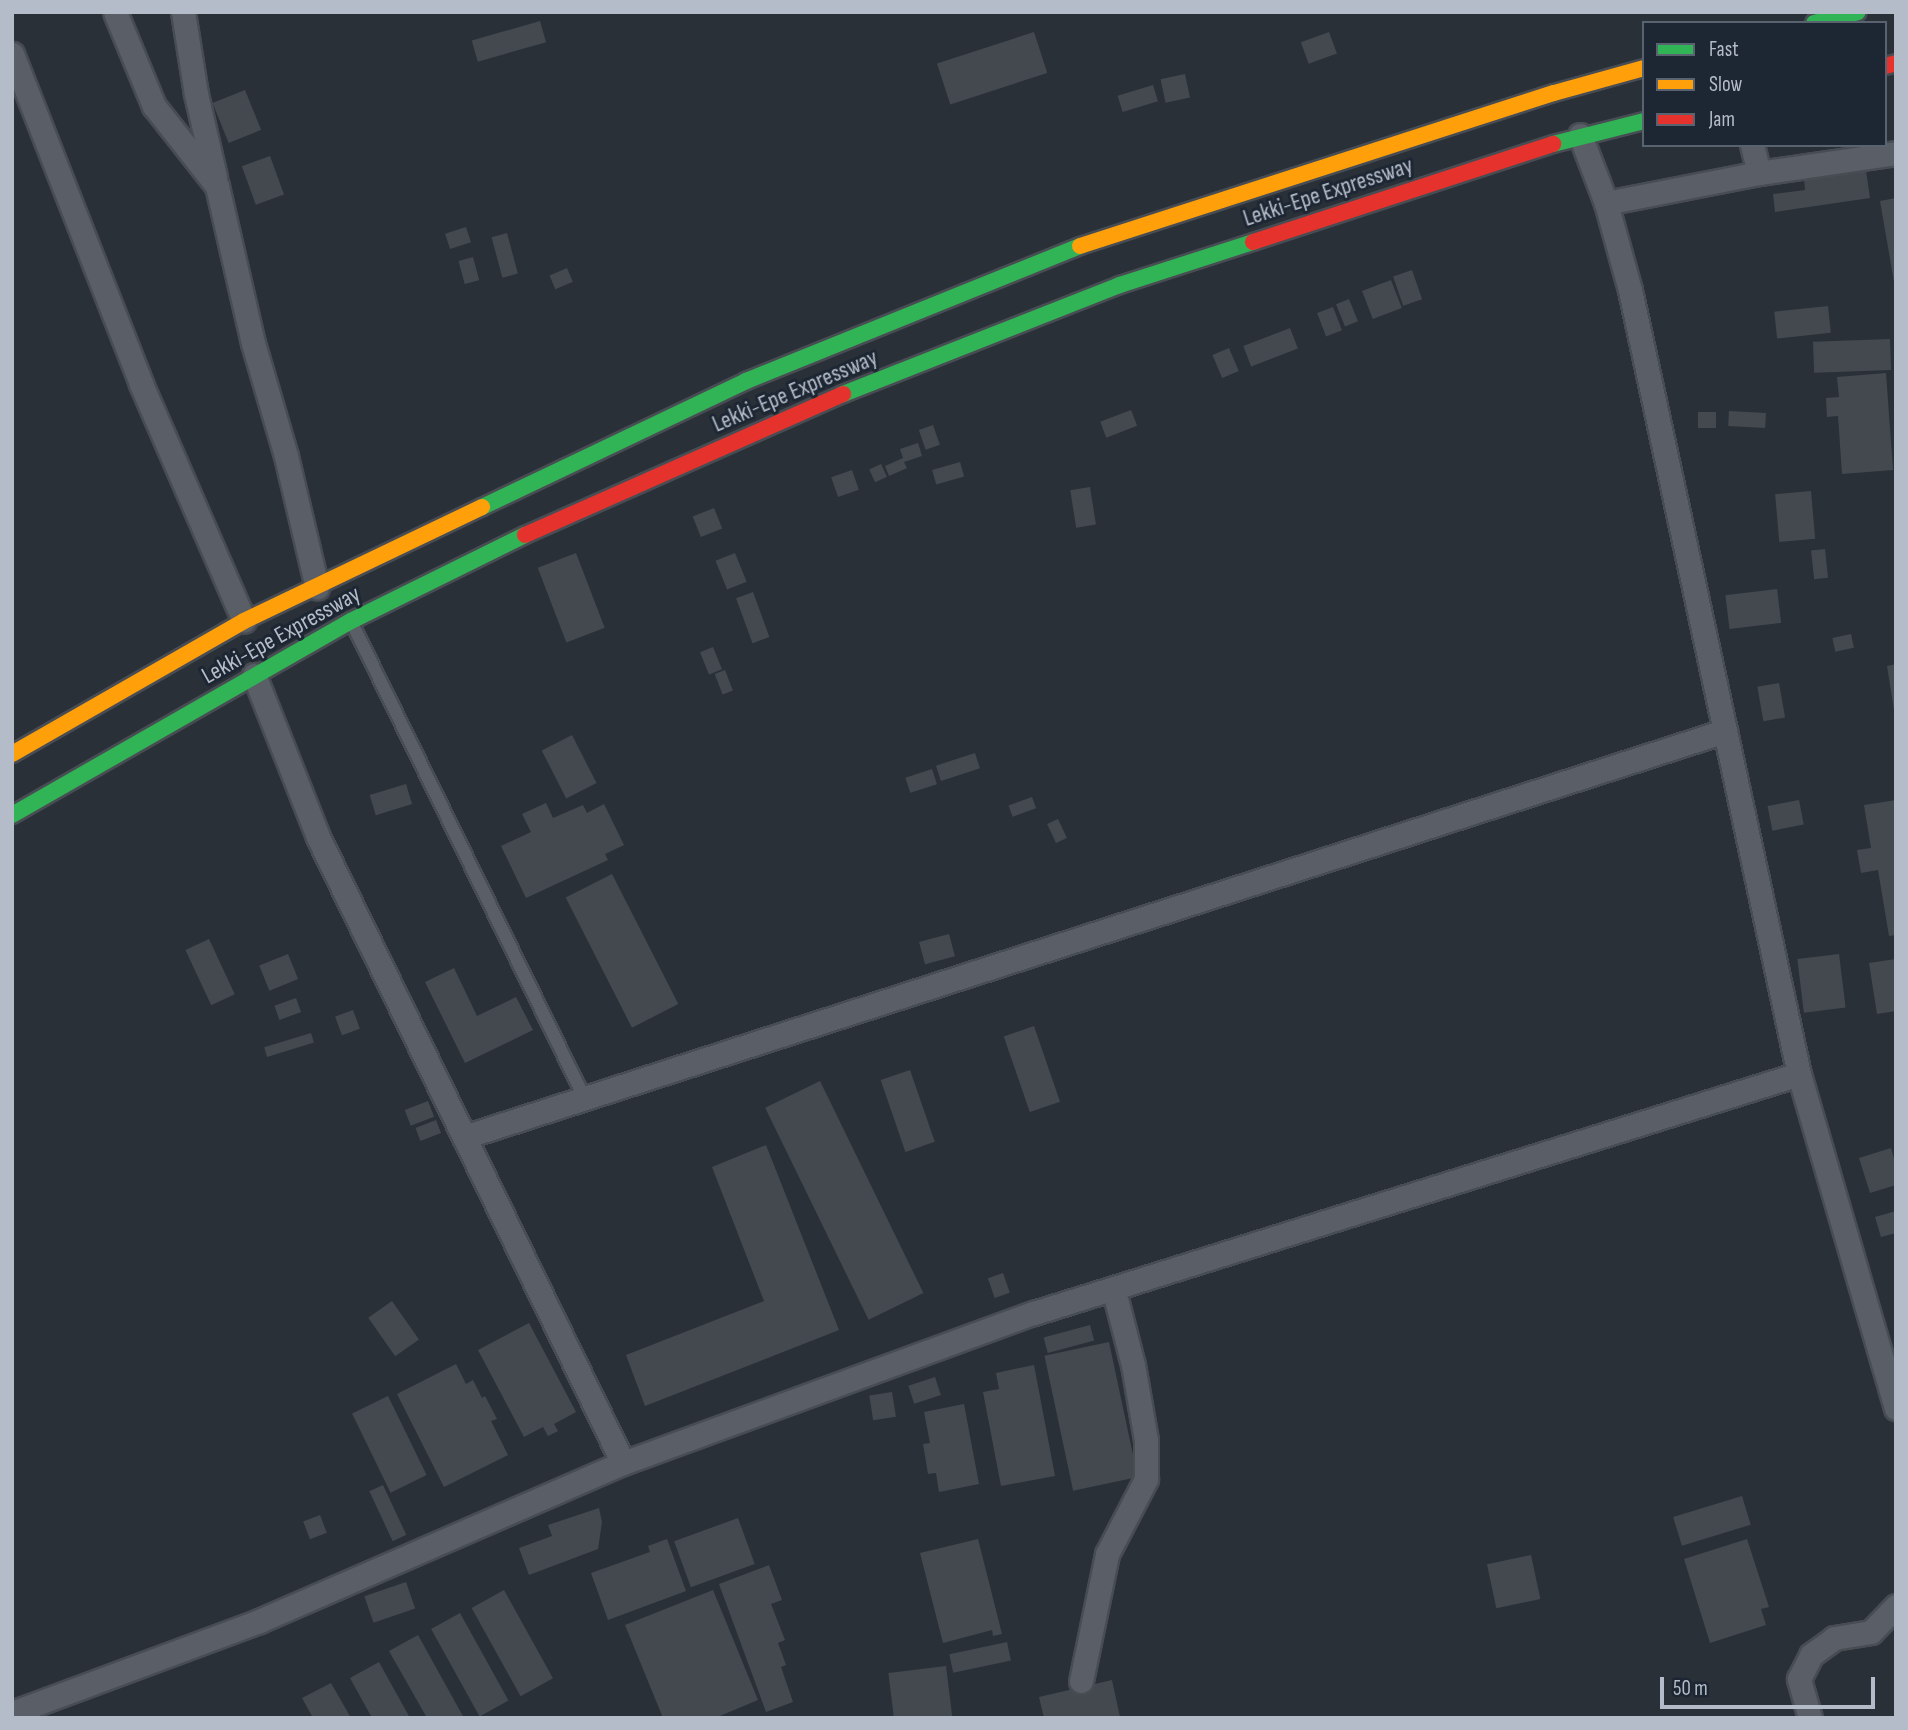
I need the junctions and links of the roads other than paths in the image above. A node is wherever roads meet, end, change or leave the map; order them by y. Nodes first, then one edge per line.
1 (115, 12) edge
2 (183, 12) edge
3 (1858, 12) edge
4 (1822, 21) edge
5 (12, 54) edge
6 (1642, 69) edge
7 (1642, 121) edge
8 (1580, 135) junction
9 (1752, 147) edge
10 (1896, 153) edge
11 (1759, 173) junction
12 (217, 186) junction
13 (1606, 203) junction
14 (317, 587) junction
15 (244, 621) junction
16 (351, 621) junction
17 (254, 675) junction
18 (1725, 731) junction
19 (12, 754) edge
20 (12, 815) edge
21 (1799, 1074) junction
22 (584, 1097) junction
23 (464, 1138) junction
24 (1114, 1291) junction
25 (1896, 1408) edge
26 (623, 1464) junction
27 (1896, 1606) edge
28 (1081, 1681) dead end
29 (12, 1713) edge
30 (1810, 1718) edge

1 - 12 street
2 - 12 street
3 - 4 highway
5 - 15 street
6 - 14 highway, Lekki-Epe Expressway
7 - 8 highway, Lekki-Epe Expressway
8 - 13 street
8 - 16 highway, Lekki-Epe Expressway
9 - 11 street
10 - 11 street
11 - 13 street
12 - 14 street
13 - 18 street
14 - 15 highway, Lekki-Epe Expressway
15 - 19 highway, Lekki-Epe Expressway
16 - 17 highway, Lekki-Epe Expressway
16 - 22 lane
17 - 20 highway, Lekki-Epe Expressway
17 - 23 street
18 - 21 street
18 - 22 street
21 - 24 street
21 - 25 street
22 - 23 street
23 - 26 street
24 - 26 street
24 - 28 street
26 - 29 street
27 - 30 street

